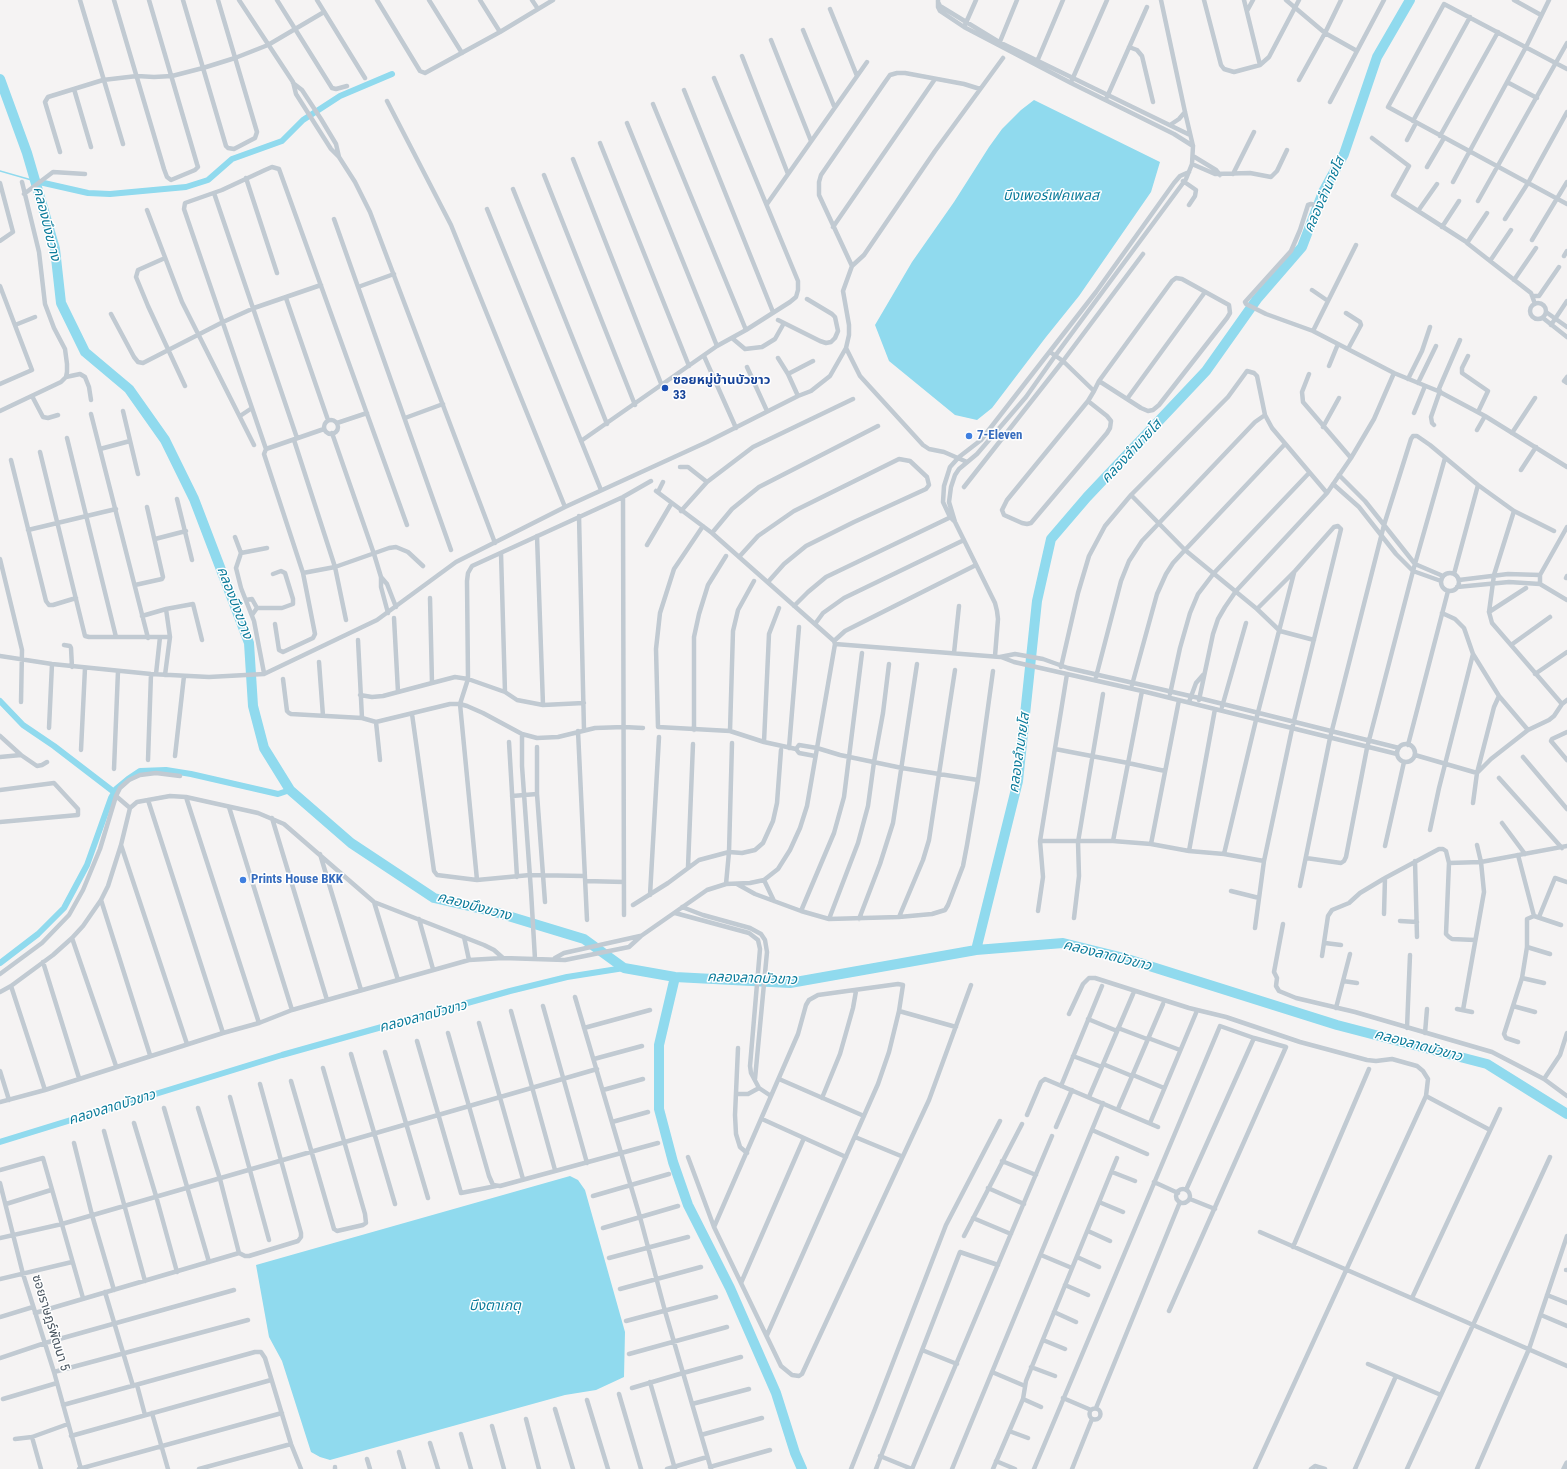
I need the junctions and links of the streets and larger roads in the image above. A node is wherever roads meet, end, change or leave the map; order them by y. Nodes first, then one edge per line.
1 (80, 0) edge
2 (114, 0) edge
3 (149, 0) edge
4 (183, 0) edge
5 (218, 0) edge
6 (238, 0) edge
7 (277, 0) edge
8 (317, 0) edge
9 (377, 0) edge
10 (429, 0) edge
11 (480, 0) edge
12 (532, 0) edge
13 (553, 0) edge
14 (976, 0) edge
15 (1017, 0) edge
16 (1063, 0) edge
17 (1107, 0) edge
18 (1161, 0) edge
19 (1204, 0) edge
20 (1244, 0) edge
21 (1253, 0) edge
22 (1286, 0) edge
23 (1299, 0) edge
24 (1341, 0) edge
25 (1384, 0) edge
26 (1514, 0) edge
27 (1549, 0) edge
28 (1146, 7) dead end
29 (538, 9) junction
30 (830, 9) dead end
31 (1295, 9) junction
32 (1247, 10) junction
33 (324, 12) junction
34 (1542, 15) junction
35 (1470, 17) junction
36 (965, 25) junction
37 (296, 30) junction
38 (803, 30) dead end
39 (500, 32) junction
40 (1498, 32) junction
41 (1325, 33) junction
42 (771, 40) dead end
43 (1567, 43) edge
44 (999, 44) junction
45 (268, 46) junction
46 (1129, 47) junction
47 (1526, 47) junction
48 (1357, 51) junction
49 (462, 53) junction
50 (742, 56) dead end
51 (235, 58) junction
52 (1003, 58) dead end
53 (867, 62) dead end
54 (1036, 63) junction
55 (1556, 64) junction
56 (1260, 65) junction
57 (204, 68) junction
58 (1567, 69) edge
59 (137, 76) junction
60 (172, 76) junction
61 (856, 76) junction
62 (365, 78) dead end
63 (714, 78) dead end
64 (935, 78) junction
65 (103, 80) junction
66 (1299, 80) dead end
67 (1072, 81) junction
68 (293, 82) junction
69 (1507, 82) junction
70 (347, 86) dead end
71 (74, 89) junction
72 (980, 89) junction
73 (684, 90) dead end
74 (1107, 98) junction
75 (1537, 98) junction
76 (387, 101) dead end
77 (1153, 102) dead end
78 (1330, 102) dead end
79 (653, 104) dead end
80 (834, 106) junction
81 (1185, 112) junction
82 (1566, 114) edge
83 (1415, 122) junction
84 (627, 123) dead end
85 (1170, 125) junction
86 (1254, 132) dead end
87 (1190, 135) junction
88 (1442, 137) junction
89 (1372, 138) dead end
90 (1407, 140) dead end
91 (811, 141) junction
92 (600, 143) dead end
93 (123, 144) dead end
94 (1194, 146) junction
95 (91, 147) dead end
96 (1286, 150) dead end
97 (60, 152) dead end
98 (1470, 152) junction
99 (1194, 156) junction
100 (339, 157) junction
101 (573, 159) dead end
102 (1192, 164) junction
103 (1498, 166) junction
104 (1427, 167) dead end
105 (1189, 172) junction
106 (85, 174) dead end
107 (788, 174) junction
108 (1220, 174) junction
109 (1233, 174) junction
110 (544, 175) dead end
111 (246, 178) junction
112 (1178, 178) junction
113 (22, 182) dead end
114 (1184, 182) junction
115 (1453, 182) dead end
116 (1567, 182) edge
117 (0, 183) edge
118 (1528, 183) junction
119 (1437, 184) dead end
120 (513, 189) dead end
121 (214, 193) junction
122 (25, 194) junction
123 (1557, 199) junction
124 (1459, 201) dead end
125 (1478, 201) dead end
126 (766, 204) junction
127 (1567, 204) edge
128 (1190, 205) dead end
129 (1322, 206) dead end
130 (487, 208) dead end
131 (147, 210) dead end
132 (1418, 211) junction
133 (1487, 213) dead end
134 (334, 219) dead end
135 (1505, 219) dead end
136 (1442, 227) junction
137 (833, 228) junction
138 (1511, 230) dead end
139 (1133, 239) junction
140 (1532, 240) dead end
141 (0, 241) edge
142 (1139, 243) junction
143 (1468, 243) junction
144 (1356, 245) dead end
145 (1536, 248) dead end
146 (1567, 251) edge
147 (1143, 254) dead end
148 (1564, 256) dead end
149 (165, 258) junction
150 (1490, 261) junction
151 (852, 266) junction
152 (1559, 266) dead end
153 (277, 273) dead end
154 (394, 274) junction
155 (1514, 280) junction
156 (321, 285) junction
157 (0, 286) edge
158 (358, 287) junction
159 (1312, 290) dead end
160 (1205, 292) junction
161 (1532, 296) junction
162 (286, 298) junction
163 (807, 299) dead end
164 (1328, 301) junction
165 (1567, 301) edge
166 (1535, 304) junction
167 (254, 308) junction
168 (773, 312) junction
169 (1546, 312) junction
170 (1346, 313) dead end
171 (111, 314) dead end
172 (35, 317) dead end
173 (1543, 318) junction
174 (1555, 318) junction
175 (778, 320) dead end
176 (223, 322) junction
177 (784, 323) junction
178 (1551, 324) junction
179 (15, 325) junction
180 (1430, 327) dead end
181 (1567, 327) edge
182 (746, 330) junction
183 (1312, 331) junction
184 (198, 334) junction
185 (1567, 337) edge
186 (732, 338) junction
187 (1460, 340) dead end
188 (1338, 344) junction
189 (717, 346) junction
190 (1436, 346) dead end
191 (846, 348) junction
192 (169, 349) junction
193 (1348, 349) junction
194 (1050, 352) junction
195 (704, 356) junction
196 (1055, 356) junction
197 (1468, 356) dead end
198 (778, 358) dead end
199 (813, 361) dead end
200 (1063, 361) junction
201 (689, 366) junction
202 (1328, 366) dead end
203 (747, 367) dead end
204 (1394, 373) junction
205 (788, 374) junction
206 (1309, 374) dead end
207 (66, 377) junction
208 (1567, 377) edge
209 (1408, 379) junction
210 (1099, 381) junction
211 (0, 383) edge
212 (1418, 383) junction
213 (1567, 383) edge
214 (185, 386) dead end
215 (662, 386) junction
216 (1425, 386) junction
217 (1094, 391) junction
218 (1439, 391) junction
219 (32, 396) junction
220 (798, 396) junction
221 (1339, 398) dead end
222 (1535, 398) dead end
223 (853, 399) dead end
224 (90, 400) dead end
225 (1127, 400) junction
226 (1088, 401) junction
227 (443, 404) junction
228 (635, 405) junction
229 (252, 408) junction
230 (0, 411) edge
231 (123, 411) dead end
232 (767, 411) junction
233 (1478, 412) junction
234 (367, 413) junction
235 (1414, 413) dead end
236 (91, 414) dead end
237 (58, 415) dead end
238 (1265, 415) junction
239 (240, 416) junction
240 (1485, 416) junction
241 (405, 418) junction
242 (328, 420) junction
243 (337, 423) junction
244 (607, 424) junction
245 (1434, 425) dead end
246 (878, 426) dead end
247 (1323, 427) junction
248 (736, 428) junction
249 (324, 429) junction
250 (1477, 430) dead end
251 (332, 433) junction
252 (1512, 433) junction
253 (67, 438) dead end
254 (296, 439) junction
255 (130, 441) junction
256 (581, 441) junction
257 (1285, 444) junction
258 (254, 445) dead end
259 (1536, 447) junction
260 (266, 448) junction
261 (100, 449) junction
262 (40, 452) dead end
263 (959, 457) junction
264 (1351, 458) junction
265 (1445, 458) junction
266 (11, 460) dead end
267 (967, 462) junction
268 (680, 467) dead end
269 (1567, 467) edge
270 (1521, 470) dead end
271 (1309, 473) junction
272 (138, 474) dead end
273 (1339, 475) junction
274 (651, 481) dead end
275 (663, 482) dead end
276 (708, 482) junction
277 (1333, 484) junction
278 (1478, 485) junction
279 (964, 487) dead end
280 (602, 490) junction
281 (1327, 493) junction
282 (1131, 495) junction
283 (623, 497) junction
284 (177, 499) dead end
285 (671, 504) junction
286 (147, 507) dead end
287 (565, 507) junction
288 (116, 509) junction
289 (681, 511) junction
290 (1514, 511) junction
291 (85, 516) junction
292 (579, 516) junction
293 (952, 516) junction
294 (57, 523) junction
295 (1158, 523) junction
296 (408, 525) dead end
297 (1384, 525) junction
298 (703, 526) junction
299 (1567, 528) edge
300 (28, 530) junction
301 (186, 531) junction
302 (1554, 531) dead end
303 (712, 533) junction
304 (1382, 535) junction
305 (538, 536) junction
306 (235, 537) dead end
307 (155, 539) junction
308 (964, 540) junction
309 (495, 543) junction
310 (647, 545) dead end
311 (267, 548) dead end
312 (451, 550) dead end
313 (1185, 550) junction
314 (241, 553) junction
315 (501, 553) junction
316 (374, 554) junction
317 (726, 556) dead end
318 (739, 557) junction
319 (0, 559) edge
320 (192, 560) dead end
321 (1415, 564) junction
322 (976, 565) junction
323 (423, 566) dead end
324 (335, 567) junction
325 (1295, 571) junction
326 (1413, 571) junction
327 (303, 573) junction
328 (273, 574) dead end
329 (1214, 574) junction
330 (1454, 574) junction
331 (1494, 575) junction
332 (1540, 575) junction
333 (1443, 576) junction
334 (381, 577) junction
335 (1458, 580) junction
336 (754, 581) dead end
337 (1441, 581) junction
338 (768, 582) junction
339 (1492, 583) junction
340 (1540, 584) junction
341 (135, 585) junction
342 (1457, 587) junction
343 (1526, 588) dead end
344 (1448, 591) junction
345 (1236, 592) junction
346 (76, 598) junction
347 (430, 598) dead end
348 (246, 600) junction
349 (1567, 600) edge
350 (794, 606) junction
351 (959, 606) dead end
352 (396, 607) junction
353 (257, 608) junction
354 (779, 608) dead end
355 (166, 609) junction
356 (1256, 609) junction
357 (1489, 612) junction
358 (388, 613) junction
359 (1442, 613) junction
360 (252, 615) junction
361 (142, 616) junction
362 (394, 618) dead end
363 (1550, 618) dead end
364 (346, 620) dead end
365 (275, 624) dead end
366 (815, 624) junction
367 (1246, 624) dead end
368 (799, 628) dead end
369 (1280, 631) junction
370 (170, 636) junction
371 (116, 637) junction
372 (160, 637) junction
373 (148, 638) junction
374 (202, 640) dead end
375 (358, 640) dead end
376 (1314, 640) junction
377 (834, 642) junction
378 (64, 644) dead end
379 (1511, 645) junction
380 (1567, 652) edge
381 (862, 653) dead end
382 (954, 653) junction
383 (1473, 654) junction
384 (0, 656) edge
385 (998, 657) junction
386 (23, 660) junction
387 (319, 662) dead end
388 (52, 664) junction
389 (889, 664) dead end
390 (917, 664) dead end
391 (1061, 665) junction
392 (72, 667) junction
393 (85, 668) junction
394 (955, 670) dead end
395 (118, 671) junction
396 (993, 671) dead end
397 (1060, 672) junction
398 (154, 674) junction
399 (264, 674) junction
400 (1067, 674) junction
401 (1097, 674) junction
402 (1535, 674) junction
403 (165, 675) junction
404 (1203, 675) junction
405 (184, 676) junction
406 (468, 678) junction
407 (283, 679) dead end
408 (1095, 681) junction
409 (432, 682) junction
410 (1132, 686) junction
411 (1142, 691) junction
412 (398, 692) junction
413 (505, 692) junction
414 (1170, 692) junction
415 (1103, 694) dead end
416 (360, 695) junction
417 (1191, 696) junction
418 (1499, 696) junction
419 (1169, 698) junction
420 (1199, 698) junction
421 (1179, 700) junction
422 (1567, 700) edge
423 (21, 702) dead end
424 (1188, 702) junction
425 (584, 703) junction
426 (460, 704) junction
427 (1198, 704) junction
428 (1223, 704) junction
429 (1562, 704) junction
430 (543, 705) junction
431 (1215, 709) junction
432 (1222, 711) junction
433 (1258, 713) junction
434 (412, 714) junction
435 (323, 716) junction
436 (362, 718) junction
437 (1256, 720) junction
438 (376, 722) junction
439 (1294, 722) junction
440 (624, 727) junction
441 (49, 728) dead end
442 (643, 728) dead end
443 (1292, 729) junction
444 (584, 730) junction
445 (694, 730) junction
446 (1528, 730) junction
447 (578, 731) junction
448 (730, 731) junction
449 (1332, 731) junction
450 (1567, 732) edge
451 (522, 734) junction
452 (0, 736) edge
453 (659, 737) dead end
454 (1330, 738) junction
455 (1369, 740) junction
456 (509, 742) dead end
457 (764, 742) junction
458 (732, 743) dead end
459 (693, 744) dead end
460 (1408, 745) junction
461 (537, 746) dead end
462 (790, 748) junction
463 (817, 748) junction
464 (1055, 748) junction
465 (1367, 748) junction
466 (1399, 748) junction
467 (796, 749) junction
468 (81, 750) dead end
469 (781, 750) dead end
470 (1397, 754) junction
471 (21, 755) junction
472 (1093, 755) junction
473 (1415, 755) junction
474 (175, 756) dead end
475 (816, 756) junction
476 (0, 757) edge
477 (849, 757) junction
478 (1523, 757) dead end
479 (148, 760) dead end
480 (380, 760) dead end
481 (1567, 760) edge
482 (47, 762) dead end
483 (874, 762) junction
484 (1128, 762) junction
485 (1404, 762) junction
486 (1445, 764) junction
487 (902, 768) junction
488 (114, 769) dead end
489 (1165, 771) junction
490 (1477, 773) junction
491 (939, 774) junction
492 (180, 776) dead end
493 (1499, 778) dead end
494 (978, 780) junction
495 (0, 790) edge
496 (537, 794) junction
497 (524, 795) junction
498 (116, 796) junction
499 (512, 796) junction
500 (186, 798) junction
501 (148, 800) junction
502 (1473, 803) dead end
503 (228, 807) junction
504 (130, 808) junction
505 (1567, 809) edge
506 (272, 818) junction
507 (0, 822) edge
508 (1502, 823) dead end
509 (1430, 830) dead end
510 (1113, 841) junction
511 (1040, 842) junction
512 (1078, 842) junction
513 (1151, 844) junction
514 (121, 845) junction
515 (1477, 845) dead end
516 (1385, 846) dead end
517 (1565, 847) edge
518 (1189, 851) junction
519 (729, 852) junction
520 (320, 854) junction
521 (1224, 854) junction
522 (1525, 854) junction
523 (1518, 855) junction
524 (1306, 858) junction
525 (1264, 861) junction
526 (1415, 861) junction
527 (1481, 862) junction
528 (1448, 863) junction
529 (688, 867) junction
530 (530, 876) junction
531 (543, 876) junction
532 (517, 877) junction
533 (1385, 878) junction
534 (584, 879) junction
535 (477, 880) junction
536 (764, 880) junction
537 (624, 882) junction
538 (1567, 882) edge
539 (726, 884) junction
540 (737, 884) junction
541 (1300, 886) dead end
542 (1231, 891) dead end
543 (650, 895) junction
544 (1259, 898) junction
545 (101, 900) junction
546 (774, 901) junction
547 (374, 902) junction
548 (545, 902) dead end
549 (632, 905) dead end
550 (682, 907) junction
551 (1038, 911) dead end
552 (801, 912) junction
553 (675, 913) junction
554 (1384, 914) dead end
555 (624, 915) dead end
556 (899, 917) junction
557 (1537, 917) junction
558 (1074, 918) dead end
559 (419, 919) junction
560 (829, 919) junction
561 (859, 919) junction
562 (587, 920) dead end
563 (1400, 921) dead end
564 (1417, 922) junction
565 (1283, 924) dead end
566 (1561, 925) dead end
567 (1255, 928) dead end
568 (641, 936) junction
569 (464, 937) junction
570 (1417, 937) dead end
571 (72, 938) junction
572 (1475, 940) junction
573 (1324, 943) junction
574 (1341, 946) dead end
575 (1527, 947) junction
576 (1350, 954) dead end
577 (1550, 954) dead end
578 (1322, 956) dead end
579 (1410, 956) dead end
580 (503, 958) junction
581 (535, 959) junction
582 (553, 959) junction
583 (469, 960) junction
584 (43, 962) junction
585 (433, 969) junction
586 (0, 974) edge
587 (1522, 978) junction
588 (398, 980) junction
589 (1343, 981) junction
590 (1357, 983) dead end
591 (1544, 983) dead end
592 (970, 985) dead end
593 (11, 986) junction
594 (1102, 986) dead end
595 (361, 990) junction
596 (856, 991) junction
597 (0, 992) edge
598 (1133, 994) dead end
599 (575, 997) dead end
600 (327, 1000) junction
601 (1163, 1004) dead end
602 (543, 1006) dead end
603 (1513, 1006) junction
604 (1336, 1008) junction
605 (1427, 1009) dead end
606 (1457, 1009) dead end
607 (292, 1010) junction
608 (650, 1010) dead end
609 (1463, 1010) junction
610 (511, 1011) dead end
611 (900, 1011) junction
612 (1472, 1012) dead end
613 (1536, 1012) dead end
614 (1196, 1013) dead end
615 (1069, 1014) dead end
616 (1088, 1019) junction
617 (259, 1023) junction
618 (479, 1023) dead end
619 (956, 1027) junction
620 (584, 1028) junction
621 (1407, 1028) junction
622 (1118, 1030) junction
623 (753, 1031) junction
624 (759, 1032) junction
625 (223, 1033) junction
626 (448, 1033) dead end
627 (1426, 1033) junction
628 (1567, 1033) edge
629 (1254, 1038) junction
630 (1148, 1039) junction
631 (417, 1041) dead end
632 (1518, 1042) dead end
633 (187, 1044) junction
634 (642, 1046) dead end
635 (738, 1048) dead end
636 (1180, 1050) junction
637 (385, 1052) dead end
638 (351, 1054) dead end
639 (751, 1054) junction
640 (757, 1054) junction
641 (150, 1056) junction
642 (1073, 1056) junction
643 (594, 1059) junction
644 (116, 1066) junction
645 (1103, 1066) junction
646 (322, 1068) dead end
647 (597, 1069) junction
648 (1369, 1069) dead end
649 (0, 1071) edge
650 (1132, 1076) junction
651 (79, 1078) junction
652 (643, 1079) dead end
653 (779, 1079) junction
654 (1544, 1079) junction
655 (564, 1080) junction
656 (754, 1080) junction
657 (291, 1081) dead end
658 (260, 1084) dead end
659 (1061, 1086) junction
660 (532, 1088) junction
661 (759, 1088) junction
662 (1164, 1088) junction
663 (1567, 1088) edge
664 (45, 1090) junction
665 (603, 1090) junction
666 (1072, 1090) junction
667 (736, 1094) junction
668 (1566, 1094) edge
669 (772, 1096) junction
670 (1426, 1096) junction
671 (230, 1097) dead end
672 (500, 1097) junction
673 (1089, 1097) junction
674 (822, 1098) junction
675 (9, 1100) junction
676 (0, 1102) edge
677 (1103, 1103) junction
678 (468, 1106) junction
679 (164, 1108) dead end
680 (198, 1108) dead end
681 (1500, 1109) dead end
682 (1118, 1110) junction
683 (648, 1112) dead end
684 (438, 1115) junction
685 (1027, 1115) dead end
686 (864, 1116) junction
687 (762, 1119) junction
688 (1000, 1121) dead end
689 (612, 1122) junction
690 (134, 1123) dead end
691 (1150, 1123) junction
692 (1022, 1124) dead end
693 (407, 1125) junction
694 (1158, 1126) dead end
695 (1056, 1127) dead end
696 (1092, 1130) junction
697 (1490, 1130) junction
698 (104, 1131) dead end
699 (375, 1135) junction
700 (1052, 1136) dead end
701 (855, 1137) junction
702 (804, 1138) junction
703 (74, 1143) dead end
704 (344, 1143) junction
705 (658, 1143) dead end
706 (312, 1152) junction
707 (747, 1153) junction
708 (621, 1154) junction
709 (1148, 1154) dead end
710 (901, 1156) junction
711 (688, 1157) dead end
712 (846, 1157) junction
713 (1550, 1157) dead end
714 (1117, 1158) dead end
715 (280, 1161) junction
716 (1002, 1161) junction
717 (587, 1163) junction
718 (0, 1170) edge
719 (249, 1170) junction
720 (555, 1170) junction
721 (1112, 1172) junction
722 (669, 1174) dead end
723 (1036, 1175) junction
724 (220, 1179) junction
725 (523, 1179) junction
726 (1135, 1181) dead end
727 (1154, 1182) junction
728 (0, 1183) edge
729 (630, 1185) junction
730 (496, 1186) junction
731 (187, 1188) junction
732 (988, 1188) junction
733 (51, 1190) junction
734 (1186, 1190) junction
735 (1, 1192) edge
736 (1178, 1193) junction
737 (156, 1196) junction
738 (593, 1196) dead end
739 (428, 1198) dead end
740 (1190, 1199) junction
741 (1099, 1202) junction
742 (1180, 1202) junction
743 (6, 1204) junction
744 (395, 1204) dead end
745 (1024, 1204) junction
746 (126, 1206) junction
747 (678, 1206) dead end
748 (1215, 1208) junction
749 (1122, 1212) dead end
750 (92, 1215) junction
751 (640, 1217) junction
752 (973, 1218) junction
753 (62, 1224) junction
754 (714, 1227) junction
755 (603, 1228) dead end
756 (1088, 1230) junction
757 (1260, 1232) dead end
758 (1011, 1234) junction
759 (13, 1236) junction
760 (964, 1236) dead end
761 (1567, 1236) edge
762 (688, 1237) dead end
763 (0, 1238) edge
764 (269, 1240) dead end
765 (1110, 1240) dead end
766 (648, 1247) junction
767 (1293, 1247) junction
768 (239, 1252) junction
769 (1041, 1255) junction
770 (1077, 1257) junction
771 (609, 1258) dead end
772 (72, 1262) junction
773 (208, 1262) junction
774 (998, 1265) junction
775 (701, 1267) dead end
776 (1100, 1267) dead end
777 (1072, 1268) junction
778 (1346, 1270) junction
779 (177, 1272) junction
780 (23, 1274) junction
781 (0, 1279) edge
782 (656, 1280) junction
783 (145, 1281) junction
784 (741, 1283) junction
785 (1065, 1285) junction
786 (620, 1289) dead end
787 (114, 1290) junction
788 (234, 1290) dead end
789 (105, 1292) junction
790 (1088, 1295) dead end
791 (1547, 1295) junction
792 (716, 1297) dead end
793 (83, 1298) junction
794 (1412, 1298) junction
795 (1567, 1304) edge
796 (33, 1307) junction
797 (665, 1311) junction
798 (1054, 1312) junction
799 (1169, 1312) dead end
800 (35, 1313) junction
801 (1541, 1315) junction
802 (0, 1317) edge
803 (248, 1320) dead end
804 (626, 1321) dead end
805 (1076, 1322) dead end
806 (114, 1323) junction
807 (1473, 1324) junction
808 (1567, 1326) edge
809 (727, 1328) dead end
810 (767, 1335) junction
811 (1043, 1340) junction
812 (674, 1341) junction
813 (45, 1343) junction
814 (1530, 1348) junction
815 (1065, 1349) dead end
816 (922, 1350) junction
817 (123, 1353) junction
818 (629, 1354) dead end
819 (741, 1357) dead end
820 (0, 1358) edge
821 (957, 1364) junction
822 (1368, 1364) dead end
823 (1567, 1366) edge
824 (1031, 1367) junction
825 (54, 1372) junction
826 (683, 1372) junction
827 (992, 1372) junction
828 (1054, 1376) dead end
829 (1396, 1376) junction
830 (271, 1380) junction
831 (650, 1382) junction
832 (57, 1383) junction
833 (135, 1385) junction
834 (1025, 1386) junction
835 (632, 1388) dead end
836 (749, 1389) dead end
837 (619, 1394) dead end
838 (1441, 1395) junction
839 (1023, 1398) junction
840 (1063, 1398) junction
841 (3, 1399) dead end
842 (587, 1400) dead end
843 (692, 1404) junction
844 (63, 1406) junction
845 (1041, 1407) dead end
846 (1096, 1408) junction
847 (555, 1409) dead end
848 (1091, 1410) junction
849 (152, 1413) junction
850 (282, 1413) junction
851 (146, 1415) junction
852 (762, 1418) dead end
853 (526, 1419) dead end
854 (1092, 1419) junction
855 (68, 1424) junction
856 (492, 1426) dead end
857 (1009, 1431) junction
858 (461, 1434) dead end
859 (700, 1435) junction
860 (71, 1436) junction
861 (32, 1437) junction
862 (1028, 1438) dead end
863 (15, 1439) dead end
864 (430, 1443) dead end
865 (291, 1444) junction
866 (162, 1445) junction
867 (770, 1450) dead end
868 (399, 1452) dead end
869 (880, 1456) junction
870 (707, 1457) junction
871 (367, 1460) dead end
872 (996, 1461) junction
873 (1567, 1463) edge
874 (674, 1468) edge
875 (711, 1468) edge
876 (41, 1469) edge
877 (80, 1469) edge
878 (168, 1469) edge
879 (199, 1469) edge
880 (301, 1469) edge
881 (370, 1469) edge
882 (404, 1469) edge
883 (438, 1469) edge
884 (471, 1469) edge
885 (504, 1469) edge
886 (539, 1469) edge
887 (573, 1469) edge
888 (608, 1469) edge
889 (641, 1469) edge
890 (667, 1469) edge
891 (851, 1469) edge
892 (876, 1469) edge
893 (912, 1469) edge
894 (952, 1469) edge
895 (993, 1469) edge
896 (1015, 1469) edge
897 (1034, 1469) edge
898 (1072, 1469) edge
899 (1255, 1469) edge
900 (1311, 1469) edge
901 (1325, 1469) edge
902 (1355, 1469) edge
903 (1408, 1469) edge
904 (1477, 1469) edge
905 (1564, 1469) edge

1 - 65 street
2 - 59 street
3 - 60 street
4 - 57 street
5 - 51 street
6 - 45 street
7 - 37 street
8 - 33 street
9 - 49 street
10 - 49 street
11 - 39 street
12 - 29 street
13 - 29 street
14 - 36 street
15 - 44 street
16 - 54 street
17 - 67 street
18 - 81 street
19 - 56 street
20 - 32 street
21 - 32 street
22 - 31 street
23 - 31 street
24 - 41 street
25 - 48 street
26 - 34 street
27 - 34 street
28 - 46 street
29 - 39 street
30 - 61 street
31 - 41 street
31 - 56 street
32 - 56 street
33 - 37 street
33 - 62 street
34 - 47 street
35 - 40 street
35 - 83 street
35 - 83 street
36 - 36 street
36 - 44 street
37 - 45 street
37 - 70 street
38 - 80 street
39 - 49 street
40 - 47 street
40 - 88 street
41 - 48 street
41 - 66 street
42 - 91 street
43 - 55 street
44 - 54 street
45 - 51 street
45 - 68 street
46 - 74 street
46 - 77 street
47 - 55 street
47 - 69 street
48 - 78 street
50 - 107 street
51 - 57 street
51 - 57 street
52 - 72 street
53 - 61 street
54 - 67 street
55 - 58 street
55 - 75 street
57 - 60 street
59 - 60 street
59 - 60 street
59 - 65 street
61 - 80 street
63 - 126 street
64 - 72 street
64 - 137 street
64 - 137 street
65 - 71 street
65 - 93 street
67 - 74 street
68 - 100 street
68 - 100 street
69 - 75 street
69 - 98 street
71 - 95 street
71 - 97 street
72 - 151 street
73 - 168 street
74 - 85 street
74 - 94 street
75 - 103 street
76 - 287 street
79 - 182 street
80 - 91 street
81 - 85 street
81 - 87 street
82 - 118 street
83 - 88 street
83 - 90 street
84 - 189 street
85 - 87 street
86 - 109 street
87 - 94 street
88 - 98 street
88 - 104 street
89 - 132 street
91 - 107 street
92 - 201 street
94 - 99 street
96 - 109 street
98 - 103 street
98 - 115 street
99 - 102 street
99 - 108 street
100 - 154 street
101 - 215 street
102 - 105 street
102 - 108 street
103 - 118 street
103 - 125 street
105 - 112 street
105 - 114 street
106 - 122 street
107 - 126 street
108 - 109 street
110 - 228 street
111 - 121 street
111 - 153 street
111 - 156 street
112 - 114 street
112 - 139 street
113 - 122 street
114 - 128 street
114 - 142 street
116 - 123 street
117 - 141 street
118 - 123 street
118 - 135 street
119 - 132 street
120 - 244 street
121 - 167 street
121 - 176 street
122 - 207 street
123 - 127 street
123 - 140 street
124 - 136 street
126 - 168 street
129 - 183 street
130 - 256 street
131 - 149 street
132 - 136 street
133 - 143 street
134 - 158 street
136 - 143 street
137 - 151 street
138 - 150 street
139 - 142 street
139 - 194 street
142 - 196 street
143 - 150 street
144 - 164 street
145 - 155 street
146 - 148 street
147 - 200 street
149 - 184 street
149 - 192 street
150 - 155 street
151 - 191 street
152 - 161 street
154 - 158 street
154 - 227 street
155 - 161 street
156 - 162 street
156 - 234 street
157 - 179 street
158 - 241 street
159 - 164 street
160 - 210 street
160 - 225 street
160 - 225 street
161 - 166 street
162 - 167 street
162 - 242 street
163 - 177 street
164 - 183 street
165 - 174 street
166 - 169 street
166 - 173 street
167 - 176 street
167 - 254 street
168 - 182 street
169 - 173 street
169 - 174 street
170 - 193 street
171 - 192 street
172 - 179 street
173 - 178 street
174 - 178 street
174 - 181 street
175 - 177 street
176 - 184 street
176 - 229 street
177 - 186 street
178 - 185 street
179 - 211 street
180 - 209 street
182 - 186 street
183 - 188 street
184 - 192 street
184 - 239 street
186 - 189 street
187 - 218 street
188 - 193 street
188 - 202 street
189 - 195 street
190 - 212 street
191 - 220 street
191 - 263 street
192 - 214 street
193 - 204 street
194 - 196 street
194 - 263 street
195 - 201 street
195 - 248 street
196 - 200 street
196 - 267 street
197 - 233 street
198 - 205 street
199 - 205 street
200 - 217 street
200 - 279 street
201 - 215 street
203 - 232 street
204 - 209 street
204 - 264 street
205 - 220 street
206 - 247 street
207 - 219 street
207 - 224 street
208 - 213 street
209 - 212 street
210 - 217 street
210 - 225 street
212 - 216 street
215 - 228 street
216 - 218 street
216 - 235 street
217 - 226 street
218 - 233 street
218 - 245 street
219 - 230 street
219 - 237 street
220 - 232 street
221 - 247 street
222 - 252 street
223 - 276 street
226 - 226 street
227 - 241 street
227 - 309 street
228 - 244 street
229 - 239 street
229 - 260 street
231 - 255 street
232 - 248 street
233 - 240 street
234 - 243 street
234 - 296 street
236 - 261 street
238 - 257 street
238 - 282 street
238 - 295 street
239 - 258 street
240 - 250 street
240 - 252 street
241 - 312 street
242 - 243 street
242 - 249 street
243 - 251 street
244 - 256 street
246 - 303 street
247 - 264 street
248 - 280 street
249 - 251 street
249 - 254 street
251 - 316 street
252 - 259 street
253 - 291 street
254 - 260 street
254 - 324 street
255 - 261 street
255 - 272 street
256 - 280 street
257 - 271 street
257 - 313 street
259 - 269 street
259 - 270 street
260 - 327 street
261 - 288 street
262 - 294 street
263 - 267 street
263 - 293 street
264 - 273 street
265 - 278 street
265 - 297 street
265 - 321 street
266 - 300 street
267 - 293 street
268 - 276 street
271 - 281 street
271 - 329 street
273 - 277 street
273 - 297 street
274 - 283 street
275 - 285 street
276 - 289 street
277 - 281 street
277 - 304 street
278 - 290 street
278 - 330 street
280 - 287 street
281 - 345 street
282 - 295 street
282 - 391 street
283 - 292 street
283 - 440 street
284 - 301 street
285 - 289 street
285 - 310 street
286 - 307 street
287 - 309 street
288 - 291 street
288 - 341 street
289 - 298 street
290 - 302 street
290 - 331 street
291 - 294 street
291 - 371 street
292 - 305 street
292 - 425 street
293 - 308 street
293 - 350 street
294 - 300 street
294 - 346 street
295 - 313 street
295 - 401 street
297 - 304 street
297 - 321 street
298 - 303 street
298 - 445 street
299 - 332 street
300 - 346 street
301 - 307 street
301 - 320 street
303 - 318 street
304 - 326 street
304 - 449 street
305 - 315 street
305 - 430 street
306 - 314 street
307 - 341 street
308 - 322 street
308 - 366 street
309 - 352 street
311 - 314 street
313 - 329 street
313 - 410 street
314 - 348 street
315 - 406 street
315 - 413 street
316 - 323 street
316 - 324 street
316 - 334 street
317 - 445 street
318 - 338 street
318 - 338 street
319 - 386 street
321 - 326 street
321 - 333 street
322 - 377 street
322 - 385 street
324 - 327 street
324 - 364 street
325 - 356 street
325 - 369 street
325 - 376 street
326 - 337 street
326 - 455 street
327 - 365 street
328 - 353 street
329 - 345 street
329 - 414 street
330 - 333 street
330 - 335 street
331 - 332 street
331 - 335 street
331 - 339 street
332 - 340 street
333 - 337 street
334 - 352 street
334 - 358 street
335 - 342 street
336 - 448 street
337 - 344 street
338 - 350 street
339 - 340 street
339 - 342 street
339 - 357 street
340 - 349 street
341 - 361 street
342 - 344 street
343 - 357 street
344 - 359 street
345 - 356 street
345 - 404 street
346 - 371 street
347 - 409 street
348 - 353 street
348 - 360 street
350 - 366 street
351 - 382 street
352 - 358 street
353 - 360 street
354 - 457 street
355 - 361 street
355 - 370 street
355 - 374 street
356 - 369 street
357 - 379 street
358 - 399 street
359 - 383 street
359 - 460 street
360 - 399 street
361 - 373 street
362 - 412 street
363 - 379 street
366 - 377 street
367 - 428 street
368 - 462 street
369 - 376 street
369 - 433 street
370 - 372 street
370 - 403 street
371 - 373 street
372 - 373 street
372 - 398 street
375 - 416 street
376 - 439 street
377 - 382 street
377 - 463 street
378 - 392 street
379 - 402 street
380 - 402 street
381 - 477 street
382 - 385 street
383 - 418 street
383 - 486 street
384 - 386 street
385 - 391 street
385 - 397 street
386 - 388 street
386 - 423 street
387 - 435 street
388 - 392 street
388 - 441 street
389 - 483 street
390 - 487 street
391 - 397 street
391 - 401 street
392 - 393 street
393 - 395 street
393 - 468 street
394 - 491 street
395 - 398 street
395 - 488 street
396 - 494 street
397 - 400 street
398 - 403 street
398 - 479 street
399 - 405 street
400 - 408 street
400 - 464 street
401 - 408 street
401 - 410 street
402 - 429 street
403 - 405 street
404 - 417 street
404 - 420 street
405 - 474 street
406 - 409 street
406 - 413 street
406 - 426 street
407 - 435 street
408 - 410 street
409 - 412 street
410 - 411 street
410 - 414 street
411 - 419 street
411 - 484 street
412 - 416 street
413 - 430 street
414 - 417 street
414 - 419 street
415 - 472 street
416 - 436 street
417 - 420 street
417 - 424 street
418 - 446 street
418 - 490 street
419 - 421 street
420 - 427 street
420 - 428 street
421 - 424 street
421 - 489 street
422 - 429 street
424 - 427 street
425 - 430 street
425 - 444 street
426 - 434 street
426 - 451 street
426 - 535 street
427 - 431 street
428 - 432 street
428 - 433 street
429 - 446 street
431 - 432 street
431 - 518 street
432 - 437 street
433 - 437 street
433 - 439 street
434 - 438 street
434 - 535 street
435 - 436 street
436 - 438 street
437 - 443 street
437 - 521 street
438 - 480 street
439 - 443 street
439 - 449 street
440 - 442 street
440 - 444 street
440 - 537 street
443 - 454 street
443 - 525 street
444 - 447 street
445 - 448 street
446 - 490 street
447 - 451 street
447 - 534 street
448 - 457 street
449 - 454 street
449 - 455 street
450 - 481 street
451 - 497 street
452 - 471 street
453 - 543 street
454 - 465 street
454 - 524 street
455 - 465 street
455 - 466 street
456 - 499 street
457 - 462 street
458 - 519 street
459 - 529 street
460 - 466 street
460 - 473 street
461 - 496 street
462 - 467 street
463 - 467 street
463 - 475 street
463 - 477 street
464 - 472 street
464 - 511 street
465 - 470 street
465 - 524 street
466 - 470 street
467 - 475 street
469 - 519 street
470 - 485 street
471 - 476 street
471 - 482 street
472 - 484 street
472 - 512 street
473 - 485 street
473 - 486 street
475 - 536 street
477 - 483 street
477 - 552 street
478 - 505 street
483 - 487 street
483 - 560 street
484 - 489 street
484 - 510 street
485 - 516 street
486 - 490 street
486 - 509 street
487 - 491 street
487 - 561 street
489 - 513 street
490 - 502 street
491 - 494 street
491 - 556 street
492 - 498 street
493 - 517 street
494 - 556 street
495 - 507 street
496 - 497 street
496 - 531 street
497 - 499 street
497 - 530 street
498 - 504 street
498 - 586 street
499 - 532 street
500 - 501 street
500 - 503 street
500 - 617 street
501 - 504 street
501 - 625 street
503 - 506 street
503 - 607 street
504 - 514 street
506 - 520 street
506 - 600 street
508 - 522 street
510 - 512 street
510 - 513 street
511 - 512 street
511 - 551 street
512 - 558 street
513 - 518 street
514 - 545 street
514 - 633 street
515 - 527 street
517 - 522 street
518 - 521 street
519 - 529 street
519 - 539 street
520 - 547 street
520 - 595 street
521 - 525 street
522 - 523 street
523 - 527 street
523 - 557 street
524 - 541 street
525 - 544 street
526 - 528 street
526 - 533 street
526 - 564 street
527 - 528 street
527 - 572 street
528 - 572 street
529 - 543 street
530 - 531 street
530 - 532 street
530 - 581 street
531 - 534 street
531 - 548 street
532 - 535 street
533 - 554 street
533 - 573 street
534 - 537 street
534 - 562 street
536 - 540 street
536 - 546 street
537 - 555 street
538 - 557 street
539 - 540 street
539 - 550 street
540 - 546 street
542 - 544 street
543 - 549 street
544 - 567 street
545 - 571 street
545 - 641 street
546 - 552 street
547 - 559 street
547 - 588 street
550 - 553 street
550 - 624 street
552 - 560 street
553 - 568 street
553 - 623 street
556 - 561 street
557 - 566 street
557 - 575 street
559 - 569 street
559 - 585 street
560 - 561 street
563 - 564 street
564 - 570 street
565 - 604 street
568 - 582 street
568 - 582 street
569 - 580 street
569 - 583 street
571 - 584 street
571 - 644 street
572 - 609 street
573 - 574 street
573 - 578 street
575 - 577 street
575 - 587 street
576 - 589 street
579 - 621 street
580 - 581 street
580 - 583 street
581 - 582 street
583 - 585 street
584 - 593 street
584 - 651 street
585 - 588 street
587 - 591 street
587 - 603 street
588 - 595 street
589 - 590 street
589 - 604 street
592 - 619 street
593 - 597 street
593 - 664 street
594 - 616 street
595 - 600 street
596 - 611 street
596 - 653 street
596 - 674 street
598 - 622 street
599 - 620 street
600 - 607 street
601 - 630 street
602 - 655 street
603 - 613 street
603 - 632 street
604 - 621 street
605 - 627 street
606 - 609 street
607 - 617 street
608 - 620 street
609 - 612 street
610 - 660 street
611 - 619 street
611 - 686 street
614 - 636 street
615 - 670 street
616 - 622 street
616 - 642 street
617 - 625 street
618 - 672 street
619 - 710 street
620 - 643 street
621 - 627 street
622 - 630 street
622 - 645 street
623 - 624 street
623 - 639 street
624 - 640 street
625 - 633 street
626 - 678 street
627 - 654 street
628 - 654 street
629 - 727 street
629 - 734 street
629 - 748 street
630 - 636 street
630 - 650 street
631 - 684 street
633 - 641 street
634 - 643 street
635 - 667 street
636 - 662 street
637 - 693 street
638 - 699 street
639 - 640 street
639 - 656 street
640 - 656 street
641 - 644 street
642 - 645 street
642 - 659 street
643 - 647 street
644 - 651 street
645 - 650 street
645 - 673 street
646 - 704 street
647 - 655 street
647 - 665 street
648 - 767 street
649 - 675 street
650 - 662 street
650 - 682 street
651 - 664 street
652 - 665 street
653 - 669 street
653 - 674 street
654 - 668 street
655 - 660 street
655 - 717 street
656 - 661 street
657 - 706 street
658 - 715 street
659 - 666 street
659 - 685 street
660 - 672 street
660 - 720 street
661 - 667 street
661 - 669 street
662 - 691 street
663 - 668 street
664 - 675 street
665 - 689 street
666 - 673 street
666 - 695 street
667 - 707 street
669 - 687 street
670 - 697 street
670 - 778 street
671 - 719 street
672 - 678 street
672 - 725 street
673 - 677 street
674 - 686 street
675 - 676 street
677 - 682 street
677 - 696 street
678 - 684 street
678 - 730 street
679 - 731 street
680 - 724 street
681 - 697 street
682 - 691 street
683 - 689 street
684 - 693 street
684 - 730 street
686 - 701 street
687 - 702 street
687 - 707 street
688 - 891 street
689 - 708 street
690 - 737 street
691 - 694 street
692 - 716 street
693 - 699 street
693 - 739 street
696 - 709 street
696 - 769 street
697 - 794 street
698 - 746 street
699 - 704 street
699 - 744 street
700 - 723 street
701 - 710 street
701 - 712 street
702 - 712 street
702 - 784 street
703 - 750 street
704 - 706 street
704 - 706 street
705 - 708 street
706 - 715 street
707 - 754 street
708 - 717 street
708 - 729 street
710 - 810 street
711 - 754 street
712 - 810 street
713 - 807 street
714 - 721 street
715 - 719 street
715 - 768 street
716 - 723 street
716 - 732 street
717 - 720 street
718 - 733 street
719 - 724 street
719 - 764 street
720 - 725 street
721 - 726 street
721 - 741 street
722 - 729 street
723 - 745 street
724 - 731 street
724 - 768 street
725 - 730 street
727 - 736 street
727 - 840 street
728 - 735 street, ซอยราษฎร์พัฒนา 5
729 - 738 street
729 - 751 street
731 - 737 street
731 - 773 street
732 - 745 street
732 - 752 street
733 - 743 street
733 - 753 street
734 - 736 street
734 - 740 street
735 - 743 street, ซอยราษฎร์พัฒนา 5
736 - 742 street
737 - 746 street
737 - 779 street
740 - 742 street
740 - 748 street
741 - 749 street
741 - 756 street
742 - 846 street
743 - 759 street, ซอยราษฎร์พัฒนา 5
745 - 758 street
746 - 750 street
746 - 783 street
747 - 751 street
748 - 799 street
750 - 753 street
750 - 787 street
751 - 755 street
751 - 766 street
752 - 758 street
752 - 760 street
753 - 759 street
753 - 772 street
754 - 784 street
756 - 765 street
756 - 770 street
757 - 767 street
758 - 774 street
759 - 763 street
759 - 780 street, ซอยราษฎร์พัฒนา 5
761 - 791 street
762 - 766 street
766 - 771 street
766 - 782 street
767 - 778 street
768 - 773 street
769 - 777 street
769 - 827 street
770 - 776 street
770 - 777 street
772 - 780 street
772 - 793 street
773 - 779 street
774 - 816 street
774 - 821 street
775 - 782 street
777 - 785 street
778 - 794 street
778 - 899 street
779 - 783 street
780 - 781 street
780 - 796 street, ซอยราษฎร์พัฒนา 5
782 - 786 street
782 - 797 street
783 - 787 street
784 - 810 street
785 - 790 street
785 - 798 street
787 - 789 street
788 - 806 street
789 - 793 street
789 - 806 street
791 - 795 street
791 - 801 street
792 - 797 street
793 - 800 street
794 - 807 street
796 - 800 street, ซอยราษฎร์พัฒนา 5
796 - 802 street
797 - 804 street
797 - 812 street
798 - 805 street
798 - 811 street
800 - 813 street, ซอยราษฎร์พัฒนา 5
801 - 808 street
801 - 814 street
803 - 817 street
806 - 813 street
806 - 817 street
807 - 814 street
807 - 838 street
809 - 812 street
811 - 815 street
811 - 824 street
812 - 818 street
812 - 826 street
813 - 820 street
813 - 825 street, ซอยราษฎร์พัฒนา 5
814 - 823 street
814 - 904 street
816 - 821 street
816 - 869 street
817 - 825 street
817 - 833 street
819 - 826 street
821 - 893 street
822 - 829 street
824 - 828 street
824 - 834 street
825 - 832 street, ซอยราษฎร์พัฒนา 5
826 - 831 street
826 - 843 street
827 - 834 street
827 - 894 street
829 - 838 street
829 - 902 street
830 - 833 street
830 - 849 street
830 - 850 street
831 - 835 street
831 - 874 street
832 - 841 street
832 - 844 street, ซอยราษฎร์พัฒนา 5
833 - 844 street
833 - 851 street
834 - 839 street
836 - 843 street
837 - 889 street
838 - 903 street
839 - 845 street
839 - 857 street
840 - 848 street
840 - 897 street
842 - 888 street
843 - 859 street
844 - 855 street, ซอยราษฎร์พัฒนา 5
846 - 848 street
846 - 854 street
847 - 887 street
848 - 854 street
849 - 851 street
849 - 866 street
850 - 865 street
850 - 866 street
851 - 860 street
852 - 859 street
853 - 886 street
854 - 898 street
855 - 860 street, ซอยราษฎร์พัฒนา 5
855 - 861 street
856 - 885 street
857 - 862 street
857 - 872 street
858 - 884 street
859 - 870 street
860 - 877 street, ซอยราษฎร์พัฒนา 5
861 - 863 street
861 - 876 street
864 - 883 street
865 - 879 street
865 - 880 street
866 - 877 street
866 - 878 street
867 - 875 street
868 - 882 street
869 - 892 street
869 - 893 street
870 - 874 street
870 - 875 street
871 - 881 street
872 - 895 street
872 - 896 street
873 - 905 street
874 - 890 street
900 - 901 street

